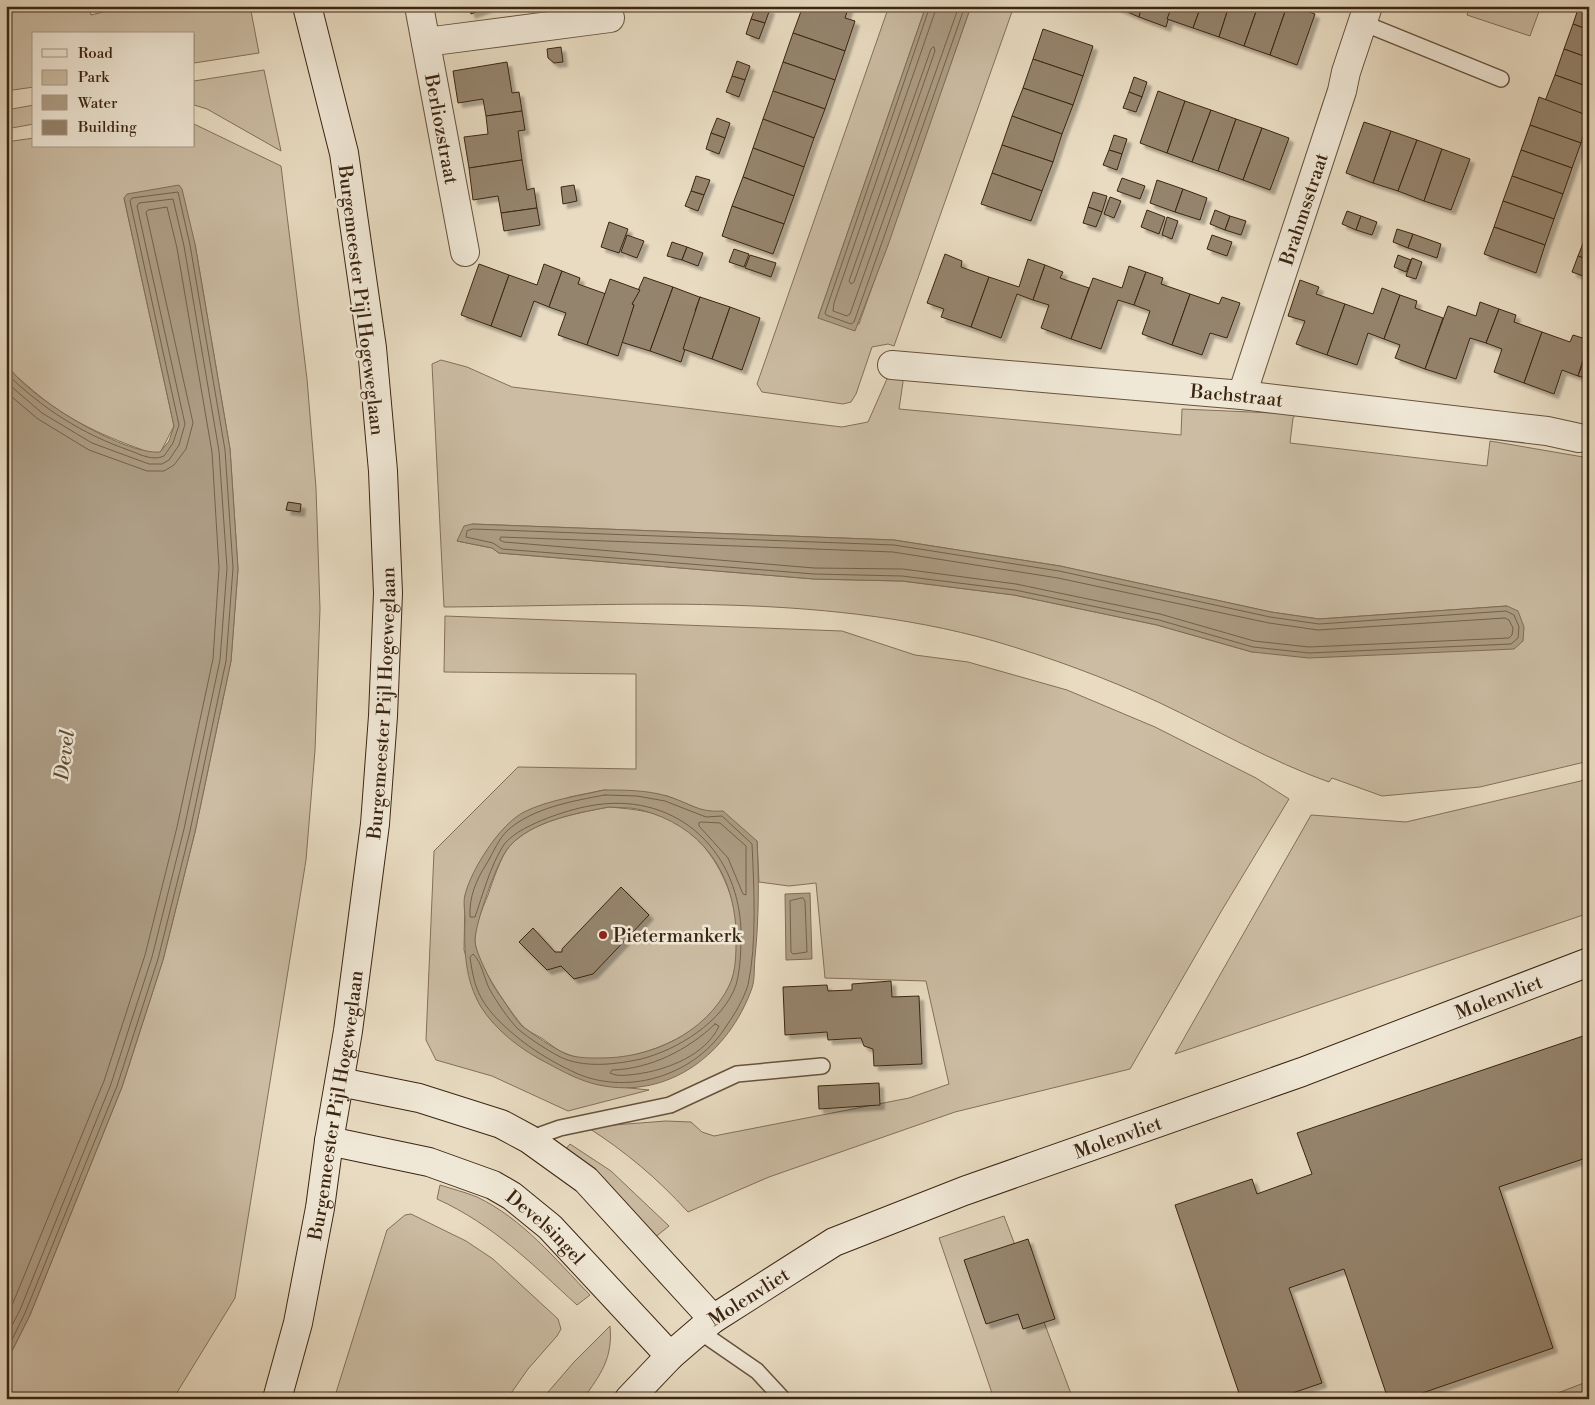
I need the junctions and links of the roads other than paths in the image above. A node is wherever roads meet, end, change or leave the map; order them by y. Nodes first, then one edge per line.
1 (307, 6) edge
2 (419, 6) edge
3 (1366, 14) edge
4 (610, 18) dead end
5 (426, 42) junction
6 (1501, 79) dead end
7 (465, 252) dead end
8 (892, 365) dead end
9 (1242, 395) junction
10 (1580, 438) dead end
11 (1589, 962) edge
12 (822, 1066) dead end
13 (340, 1082) junction
14 (529, 1139) junction
15 (329, 1141) junction
16 (706, 1325) junction
17 (670, 1356) junction
18 (277, 1399) edge
19 (630, 1399) edge
20 (783, 1399) edge

1 - 13 street, Burgemeester Pijl Hogeweglaan
2 - 5 street, Berliozstraat
3 - 6 lane, Brahmsstraat
3 - 9 street, Brahmsstraat
4 - 5 street
5 - 7 street, Berliozstraat
8 - 9 street, Bachstraat
9 - 10 street, Bachstraat
11 - 16 street, Molenvliet
12 - 14 lane
13 - 14 street
13 - 15 street, Burgemeester Pijl Hogeweglaan
14 - 16 street
15 - 17 street, Develsingel
15 - 18 street, Burgemeester Pijl Hogeweglaan
16 - 17 street, Molenvliet
16 - 20 lane
17 - 19 street

